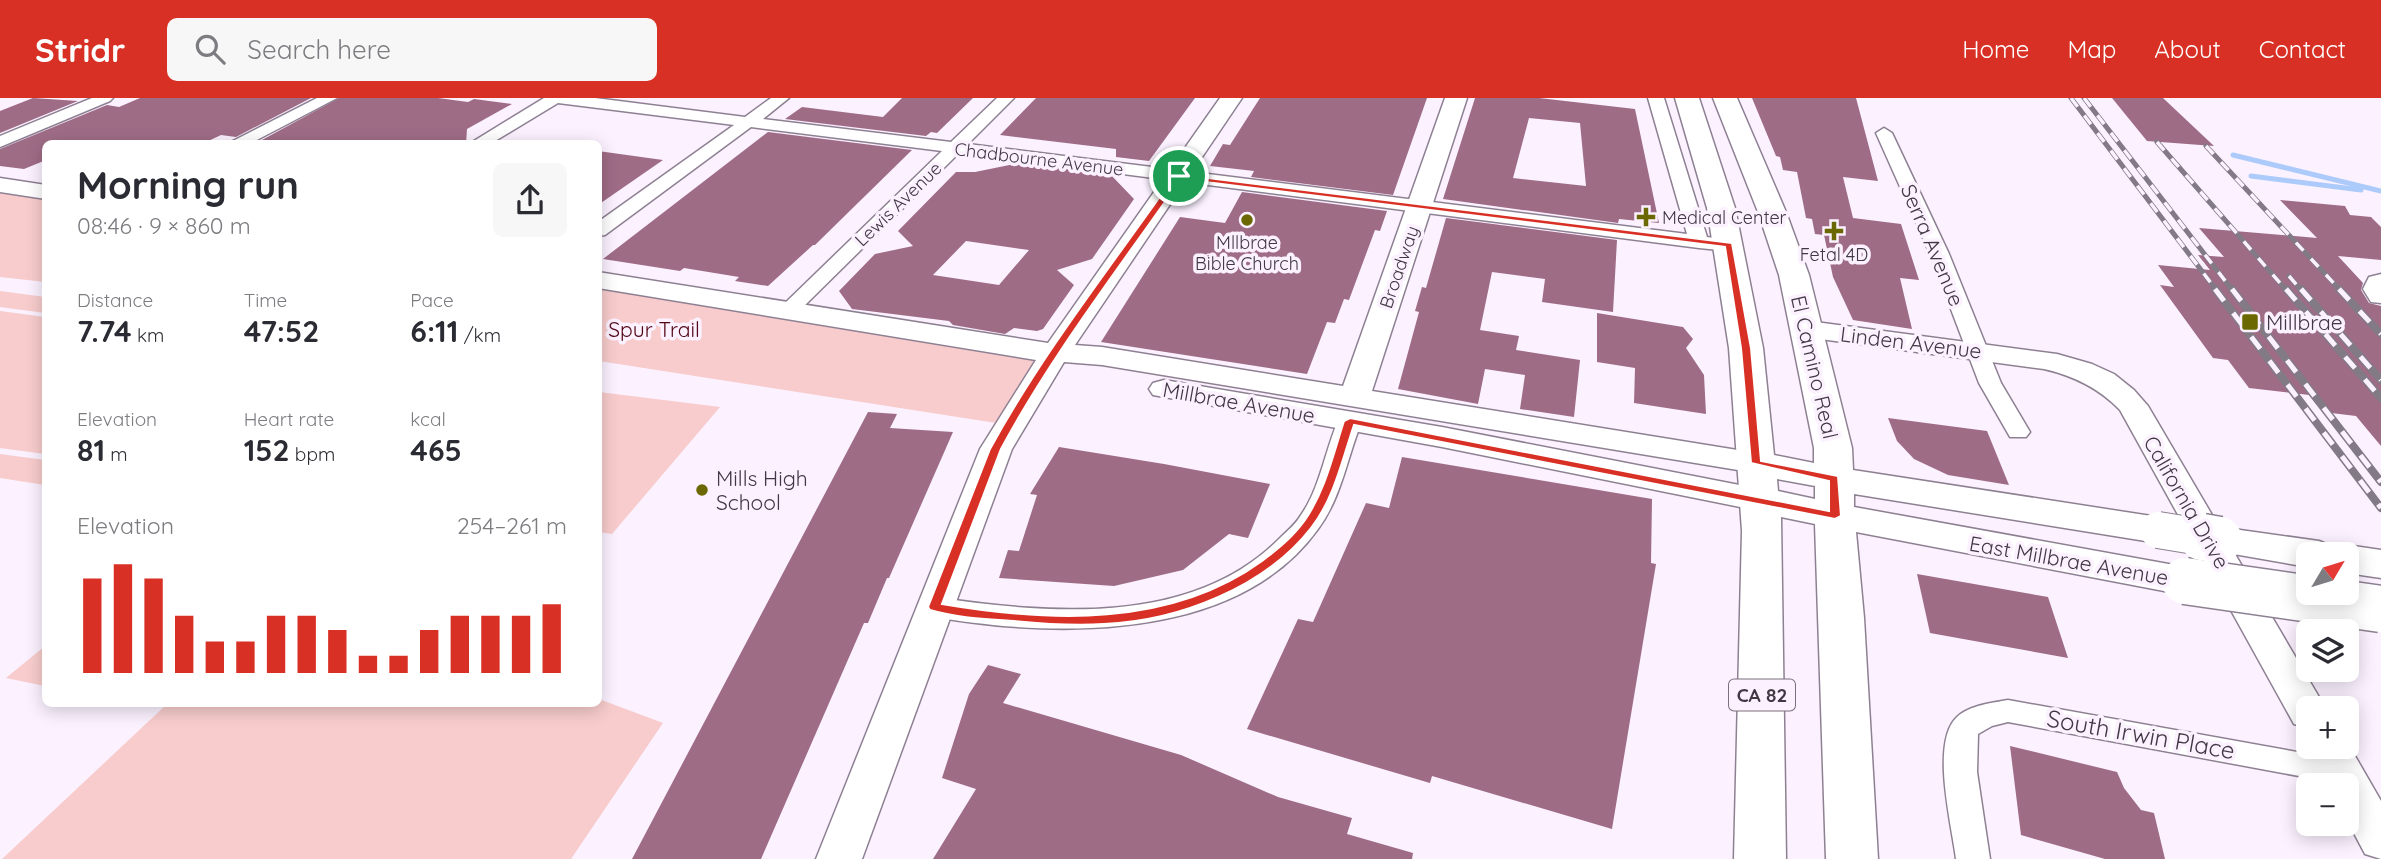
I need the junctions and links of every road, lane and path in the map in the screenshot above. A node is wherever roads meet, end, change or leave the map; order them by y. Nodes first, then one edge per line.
1 (105, 98) edge
2 (329, 98) edge
3 (556, 98) edge
4 (781, 98) edge
5 (1006, 98) edge
6 (1231, 98) edge
7 (1457, 98) edge
8 (1656, 98) edge
9 (1686, 98) edge
10 (1725, 98) edge
11 (748, 122) junction
12 (1884, 134) dead end
13 (244, 140) edge
14 (484, 140) edge
15 (0, 142) edge
16 (955, 148) junction
17 (1179, 176) junction
18 (0, 185) edge
19 (42, 191) edge
20 (1420, 206) junction
21 (602, 227) edge
22 (1714, 244) junction
23 (602, 281) edge
24 (789, 310) junction
25 (1808, 330) junction
26 (1977, 350) junction
27 (1055, 354) junction
28 (2014, 355) joint
29 (1352, 409) junction
30 (2018, 432) dead end
31 (1758, 482) junction
32 (1835, 497) junction
33 (2296, 551) edge
34 (2359, 561) edge
35 (2381, 564) edge
36 (934, 607) junction
37 (2381, 610) edge
38 (2298, 696) edge
39 (2335, 760) edge
40 (2381, 841) edge
41 (839, 859) edge
42 (1759, 859) edge
43 (1852, 859) edge
44 (1973, 859) edge

1 - 15 street
2 - 13 street
3 - 11 street, Chadbourne Avenue
3 - 14 street
4 - 11 street
5 - 16 street, Lewis Avenue
6 - 17 street
7 - 20 street, Broadway
8 - 22 street
9 - 22 main road, CA 82
10 - 25 main road, El Camino Real
11 - 16 street, Chadbourne Avenue
11 - 21 street
12 - 26 street, Serra Avenue
16 - 17 street, Chadbourne Avenue
16 - 24 street, Lewis Avenue
17 - 20 street, Chadbourne Avenue
17 - 27 street
18 - 19 street
20 - 22 street, Chadbourne Avenue
20 - 29 street, Broadway
22 - 31 main road, CA 82
23 - 24 street, Millbrae Avenue
24 - 27 street, Millbrae Avenue
25 - 26 street, Linden Avenue
25 - 32 main road, El Camino Real
26 - 28 street, Linden Avenue
26 - 30 street, Serra Avenue
27 - 29 street, Millbrae Avenue
27 - 36 street
28 - 38 street, California Drive
29 - 31 street, Millbrae Avenue
29 - 36 street
31 - 32 main road, East Millbrae Avenue
31 - 42 main road, CA 82
32 - 33 main road, East Millbrae Avenue, bridge
32 - 37 main road, East Millbrae Avenue, bridge
32 - 43 main road, El Camino Real
34 - 35 main road
36 - 41 street
39 - 40 street
39 - 44 street, South Irwin Place

